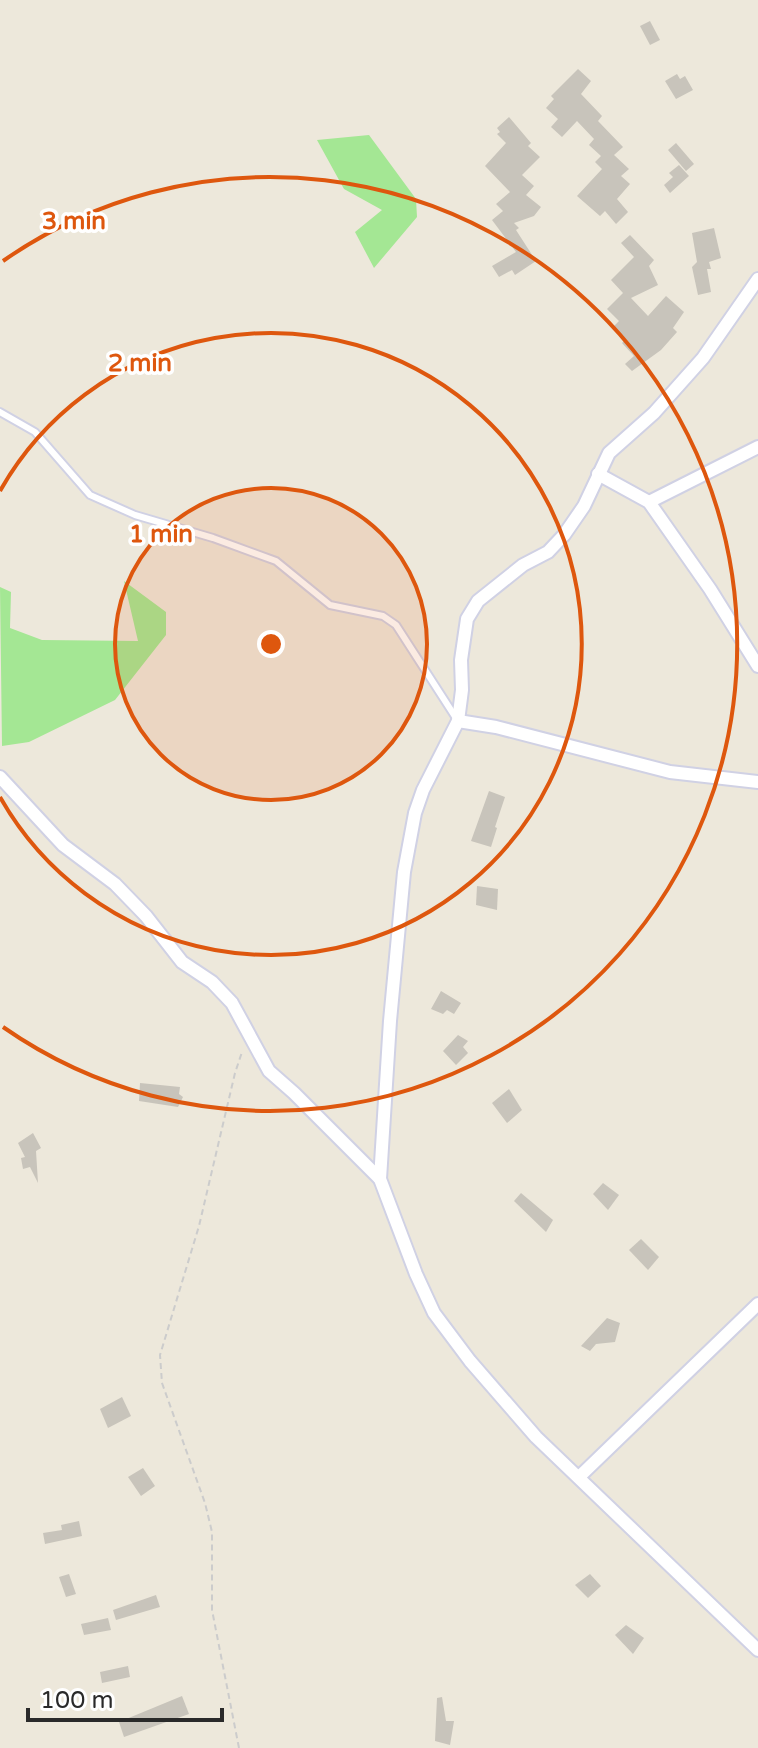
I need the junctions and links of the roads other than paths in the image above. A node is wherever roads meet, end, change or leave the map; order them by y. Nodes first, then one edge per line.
1 (758, 279) edge
2 (0, 412) edge
3 (758, 447) edge
4 (598, 474) junction
5 (649, 502) junction
6 (758, 666) edge
7 (458, 721) junction
8 (0, 777) edge
9 (758, 782) edge
10 (380, 1179) junction
11 (758, 1304) edge
12 (579, 1477) junction
13 (758, 1650) edge

1 - 4 street
2 - 7 lane
3 - 5 street
4 - 5 street
4 - 7 street
5 - 6 street
7 - 9 street
7 - 10 street
8 - 10 street
10 - 12 street
11 - 12 street
12 - 13 street

